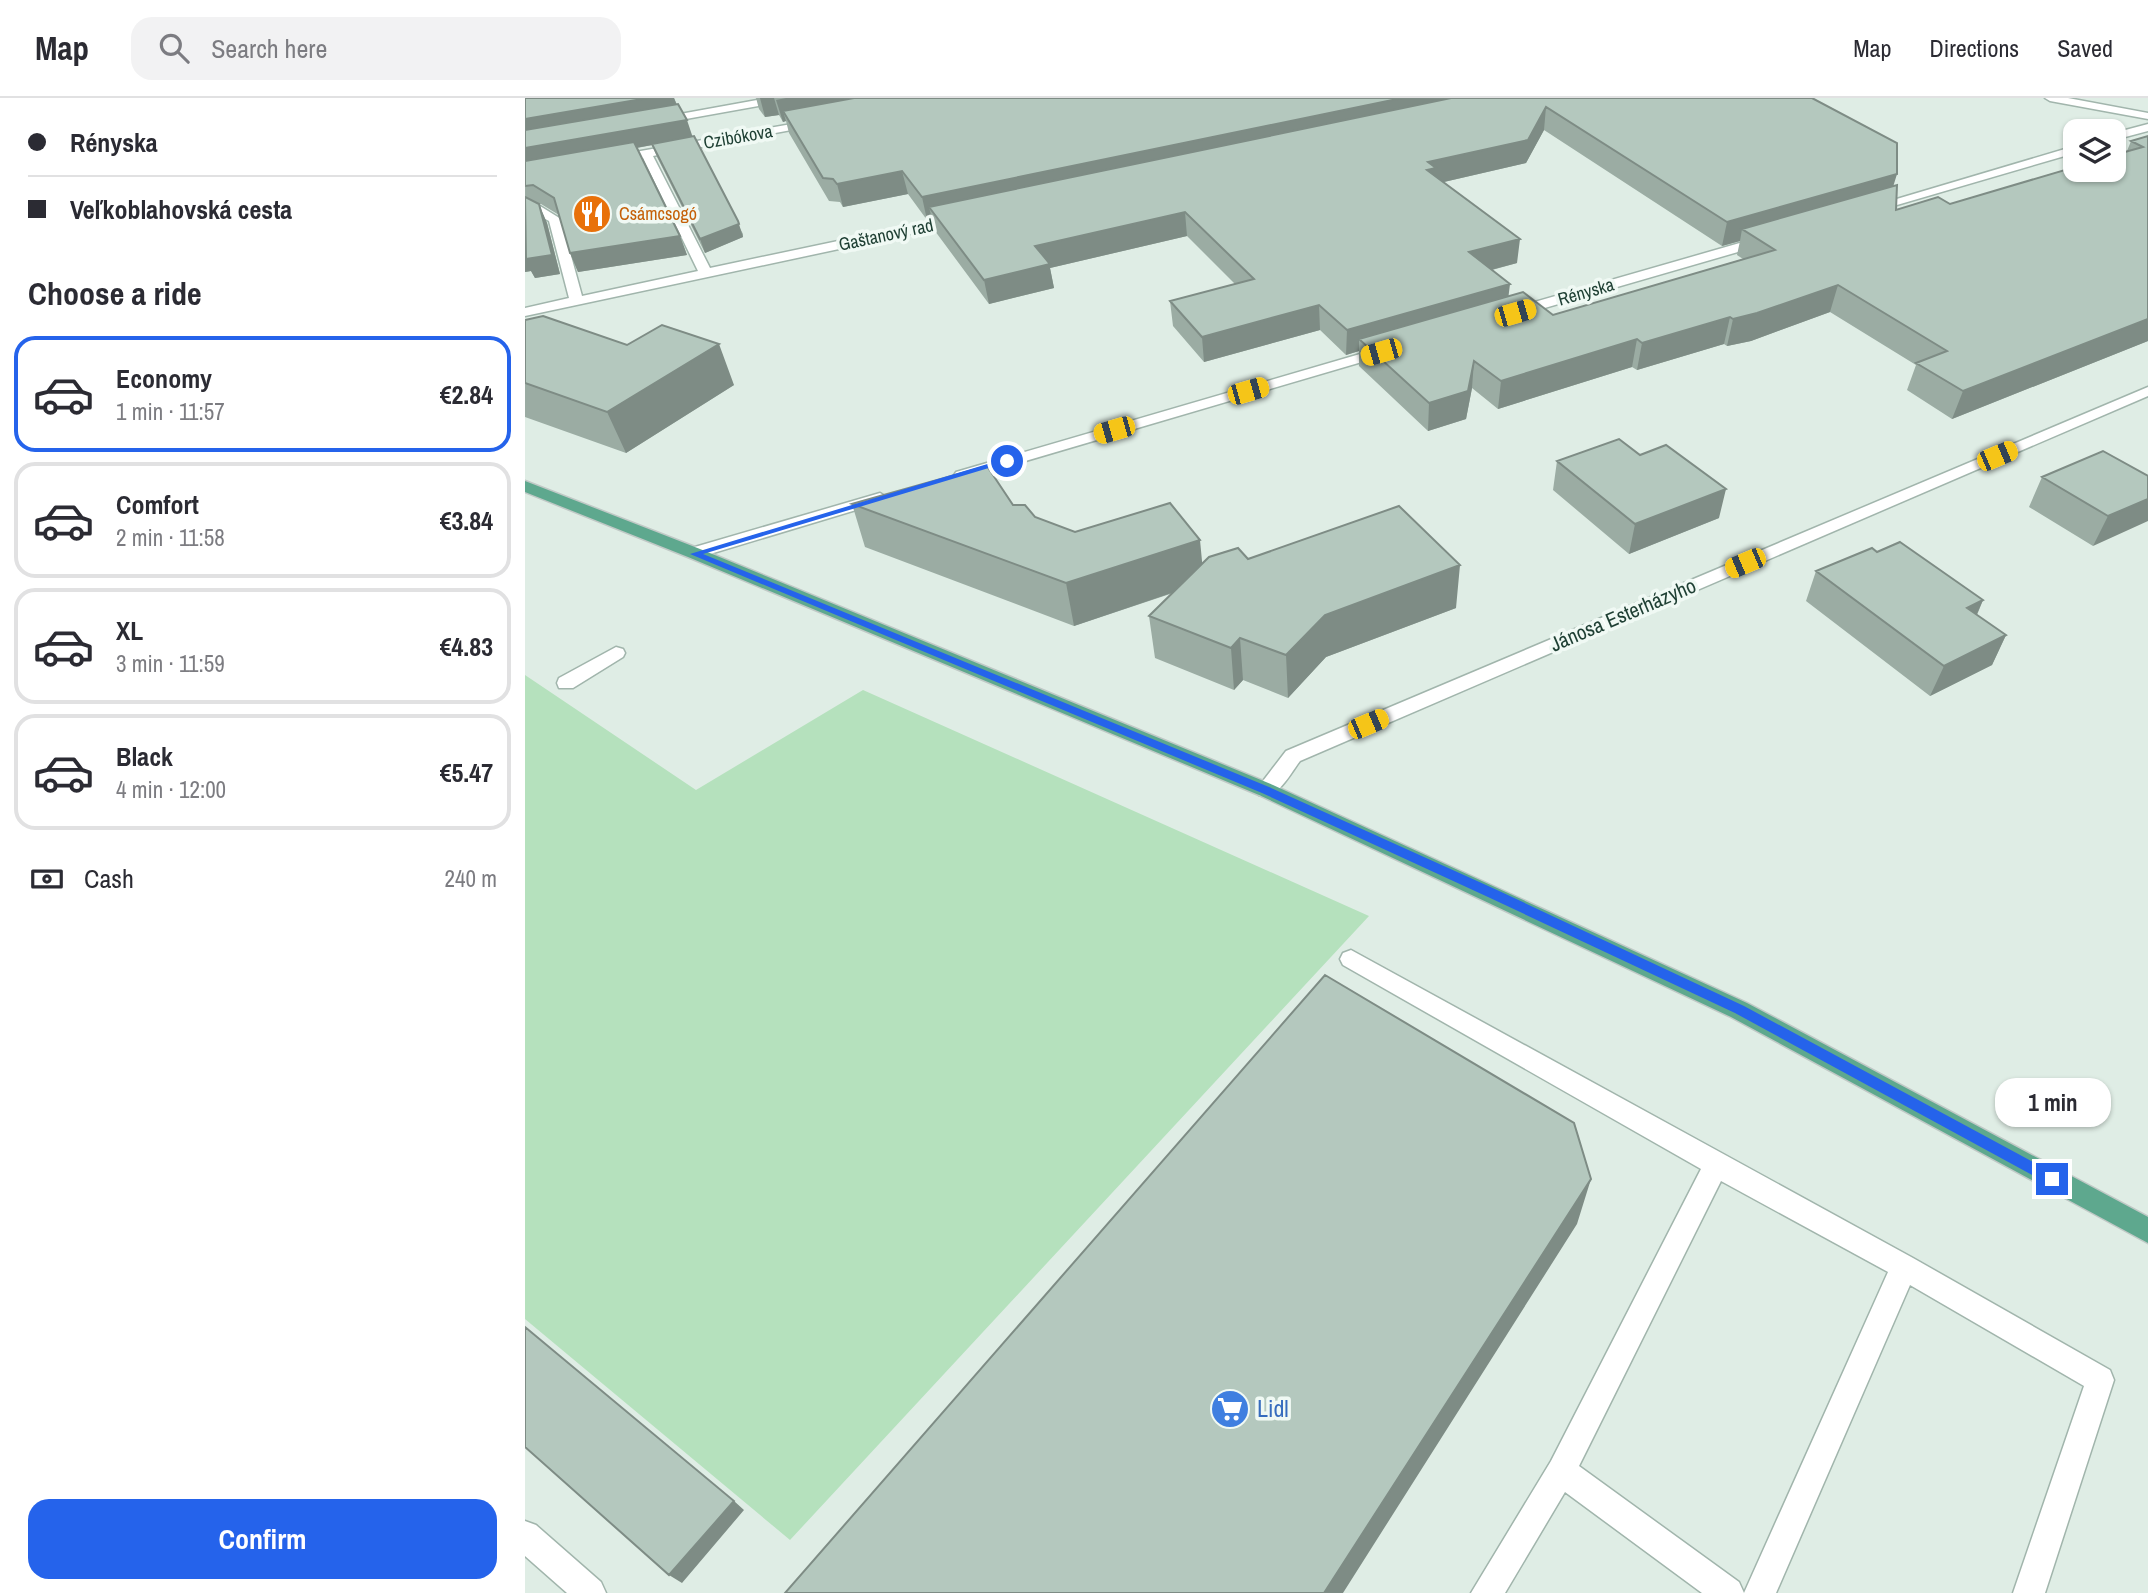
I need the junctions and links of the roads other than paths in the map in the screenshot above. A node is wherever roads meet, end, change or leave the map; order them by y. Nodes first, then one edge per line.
1 (787, 98) edge
2 (2050, 98) edge
3 (2148, 116) edge
4 (831, 120) edge
5 (649, 122) edge
6 (2148, 127) edge
7 (2126, 133) edge
8 (646, 153) junction
9 (2063, 153) edge
10 (595, 163) edge
11 (525, 211) edge
12 (1849, 215) edge
13 (978, 216) edge
14 (1782, 234) edge
15 (706, 273) junction
16 (577, 301) junction
17 (525, 312) edge
18 (1501, 317) edge
19 (1395, 348) edge
20 (2148, 391) edge
21 (941, 481) edge
22 (525, 486) edge
23 (901, 492) edge
24 (694, 554) junction
25 (616, 653) dead end
26 (566, 683) dead end
27 (1266, 790) junction
28 (1352, 959) dead end
29 (1716, 1165) junction
30 (2148, 1231) edge
31 (1904, 1267) junction
32 (1561, 1471) junction
33 (525, 1536) edge
34 (590, 1593) edge
35 (1487, 1593) edge
36 (1728, 1593) edge
37 (1760, 1593) edge
38 (2029, 1593) edge

1 - 5 street
2 - 3 street
4 - 8 street, Czibókova
6 - 7 street
8 - 10 street, Czibókova
8 - 15 street
9 - 12 street
11 - 16 street
13 - 15 street, Gaštanový rad
14 - 18 street, Rényska
15 - 16 street, Gaštanový rad
16 - 17 street, Gaštanový rad
19 - 21 street
20 - 27 street, Jánosa Esterházyho
22 - 24 main road
23 - 24 street
24 - 27 main road
25 - 26 street
27 - 30 main road
28 - 29 street
29 - 31 street
29 - 32 street
31 - 37 street
31 - 38 street
32 - 35 street
32 - 36 street
33 - 34 street

